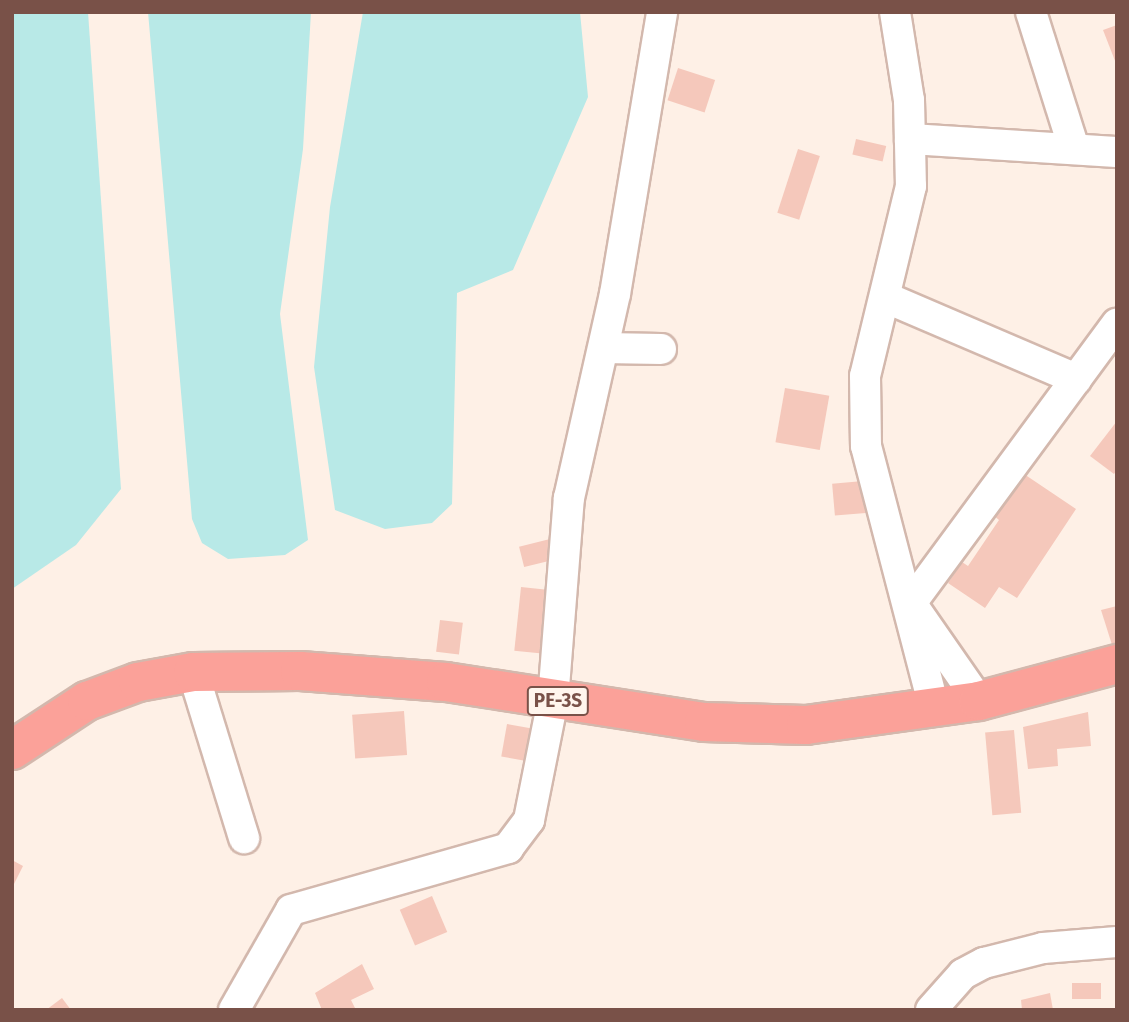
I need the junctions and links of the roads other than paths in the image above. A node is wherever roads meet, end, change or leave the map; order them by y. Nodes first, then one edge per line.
1 (662, 12) edge
2 (895, 12) edge
3 (1031, 12) edge
4 (910, 139) junction
5 (1074, 148) junction
6 (1117, 152) edge
7 (887, 298) junction
8 (1117, 324) edge
9 (604, 348) junction
10 (661, 349) dead end
11 (1076, 379) junction
12 (911, 603) junction
13 (1117, 664) edge
14 (193, 672) junction
15 (553, 700) junction
16 (979, 701) junction
17 (935, 710) junction
18 (12, 750) edge
19 (244, 838) dead end
20 (1117, 942) edge
21 (234, 1010) edge
22 (931, 1010) edge

1 - 9 street
2 - 4 street
3 - 5 street
4 - 5 street
4 - 7 street
5 - 6 street
7 - 11 street
7 - 12 street
8 - 11 street
9 - 10 street
9 - 15 street
11 - 12 street
12 - 16 street
12 - 17 street
13 - 16 highway, PE-3S
14 - 15 highway, PE-3S
14 - 18 highway, PE-3S
14 - 19 street
15 - 17 highway, PE-3S
15 - 21 street
16 - 17 highway, PE-3S
20 - 22 street

